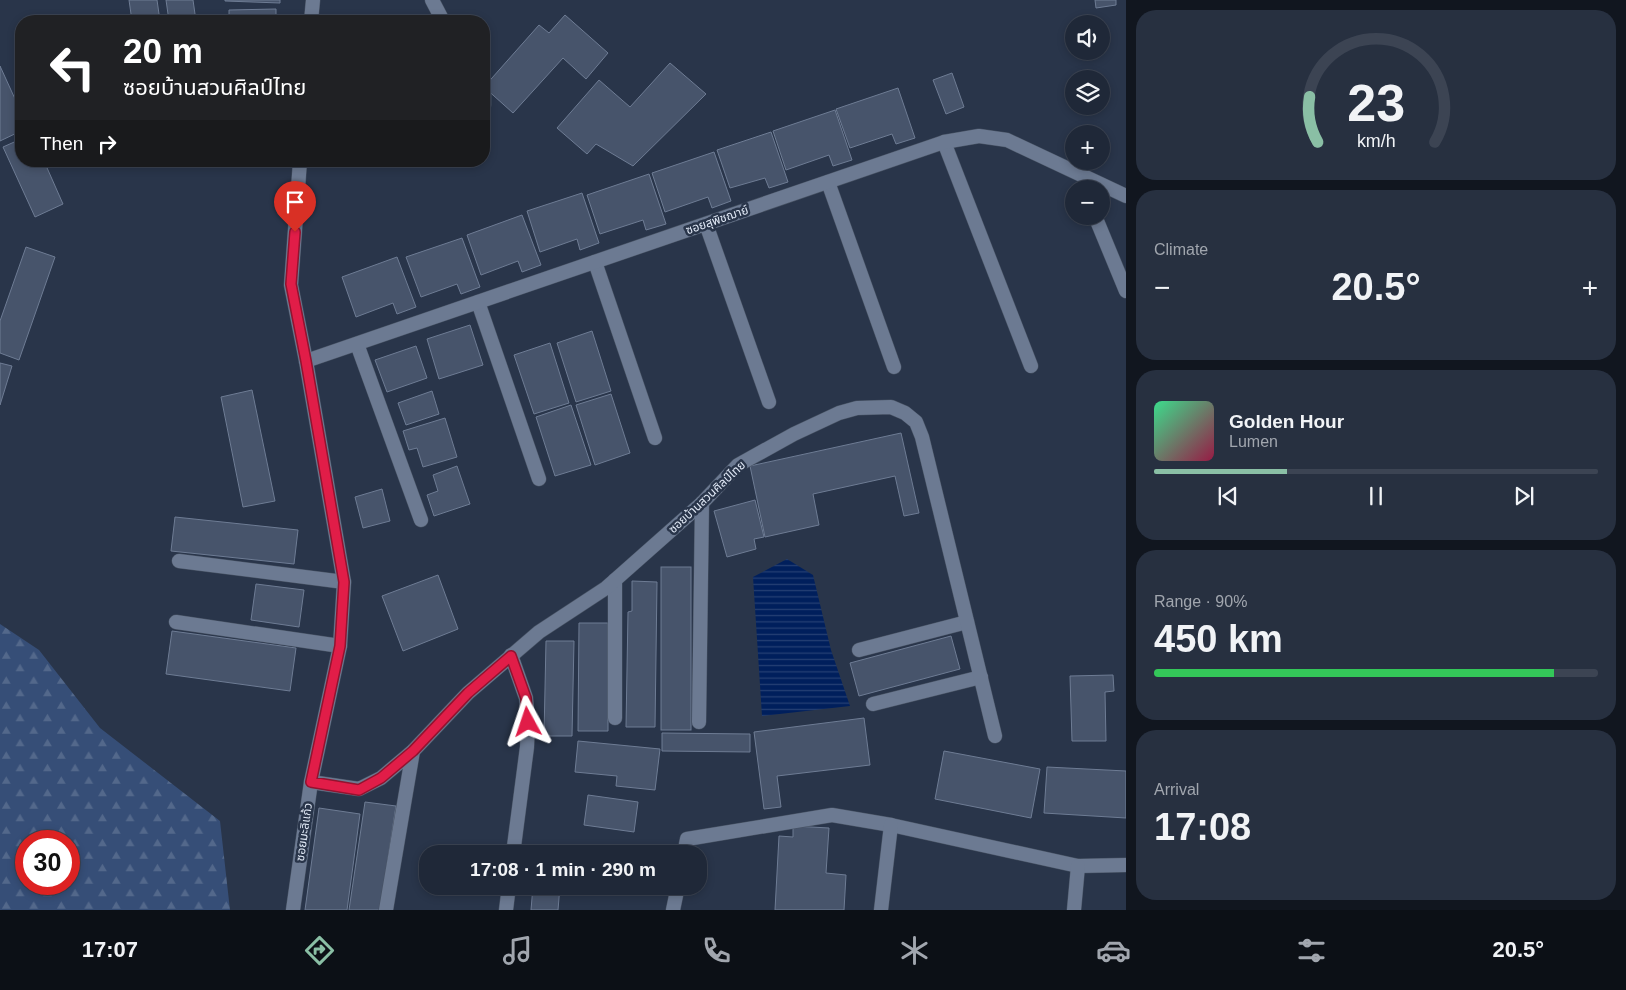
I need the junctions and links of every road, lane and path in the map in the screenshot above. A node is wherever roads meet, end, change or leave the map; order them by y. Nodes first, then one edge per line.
1 (313, 0) edge
2 (432, 0) edge
3 (312, 15) edge
4 (440, 15) edge
5 (944, 142) junction
6 (300, 167) edge
7 (1078, 174) junction
8 (1080, 180) edge
9 (828, 182) junction
10 (1126, 196) edge
11 (706, 224) junction
12 (1099, 225) edge
13 (596, 262) junction
14 (1126, 291) edge
15 (478, 302) junction
16 (357, 344) junction
17 (306, 361) junction
18 (894, 366) dead end
19 (1031, 366) dead end
20 (769, 402) dead end
21 (656, 438) dead end
22 (539, 479) dead end
23 (702, 503) junction
24 (421, 520) dead end
25 (179, 561) dead end
26 (615, 580) junction
27 (344, 582) junction
28 (176, 622) dead end
29 (967, 622) junction
30 (340, 646) junction
31 (859, 650) dead end
32 (511, 656) junction
33 (981, 677) junction
34 (873, 704) dead end
35 (615, 718) dead end
36 (699, 722) dead end
37 (995, 736) dead end
38 (413, 751) junction
39 (311, 782) junction
40 (891, 825) junction
41 (514, 845) edge
42 (686, 845) edge
43 (1126, 865) edge
44 (1078, 866) junction
45 (508, 895) edge
46 (676, 895) edge
47 (293, 910) edge
48 (386, 910) edge
49 (506, 910) edge
50 (673, 910) edge
51 (881, 910) edge
52 (1074, 910) edge

1 - 3 street
2 - 4 street
5 - 7 street, ซอยสุพิชฌาย์
5 - 9 street, ซอยสุพิชฌาย์
5 - 19 street
6 - 17 street, ซอยมะลิแก้ว
7 - 8 street
7 - 10 street, ซอยสุพิชฌาย์
9 - 11 street, ซอยสุพิชฌาย์
9 - 18 street
11 - 13 street, ซอยสุพิชฌาย์
11 - 20 street
12 - 14 street
13 - 15 street, ซอยสุพิชฌาย์
13 - 21 street
15 - 16 street, ซอยสุพิชฌาย์
15 - 22 street
16 - 17 street, ซอยสุพิชฌาย์
16 - 24 street
17 - 27 street, ซอยมะลิแก้ว
23 - 26 street, ซอยบ้านสวนศิลป์ไทย
23 - 29 street, ซอยบ้านสวนศิลป์ไทย
23 - 36 street
25 - 27 street
26 - 32 street, ซอยบ้านสวนศิลป์ไทย
26 - 35 street
27 - 30 street, ซอยมะลิแก้ว
28 - 30 street
29 - 31 street
29 - 33 street, ซอยบ้านสวนศิลป์ไทย
30 - 39 street, ซอยมะลิแก้ว
32 - 38 street, ซอยบ้านสวนศิลป์ไทย
32 - 41 street
33 - 34 street
33 - 37 street, ซอยบ้านสวนศิลป์ไทย
38 - 39 street, ซอยบ้านสวนศิลป์ไทย
38 - 48 street
39 - 47 street, ซอยมะลิแก้ว
40 - 42 street
40 - 44 street
40 - 51 street
43 - 44 street
44 - 52 street
45 - 49 street
46 - 50 street

